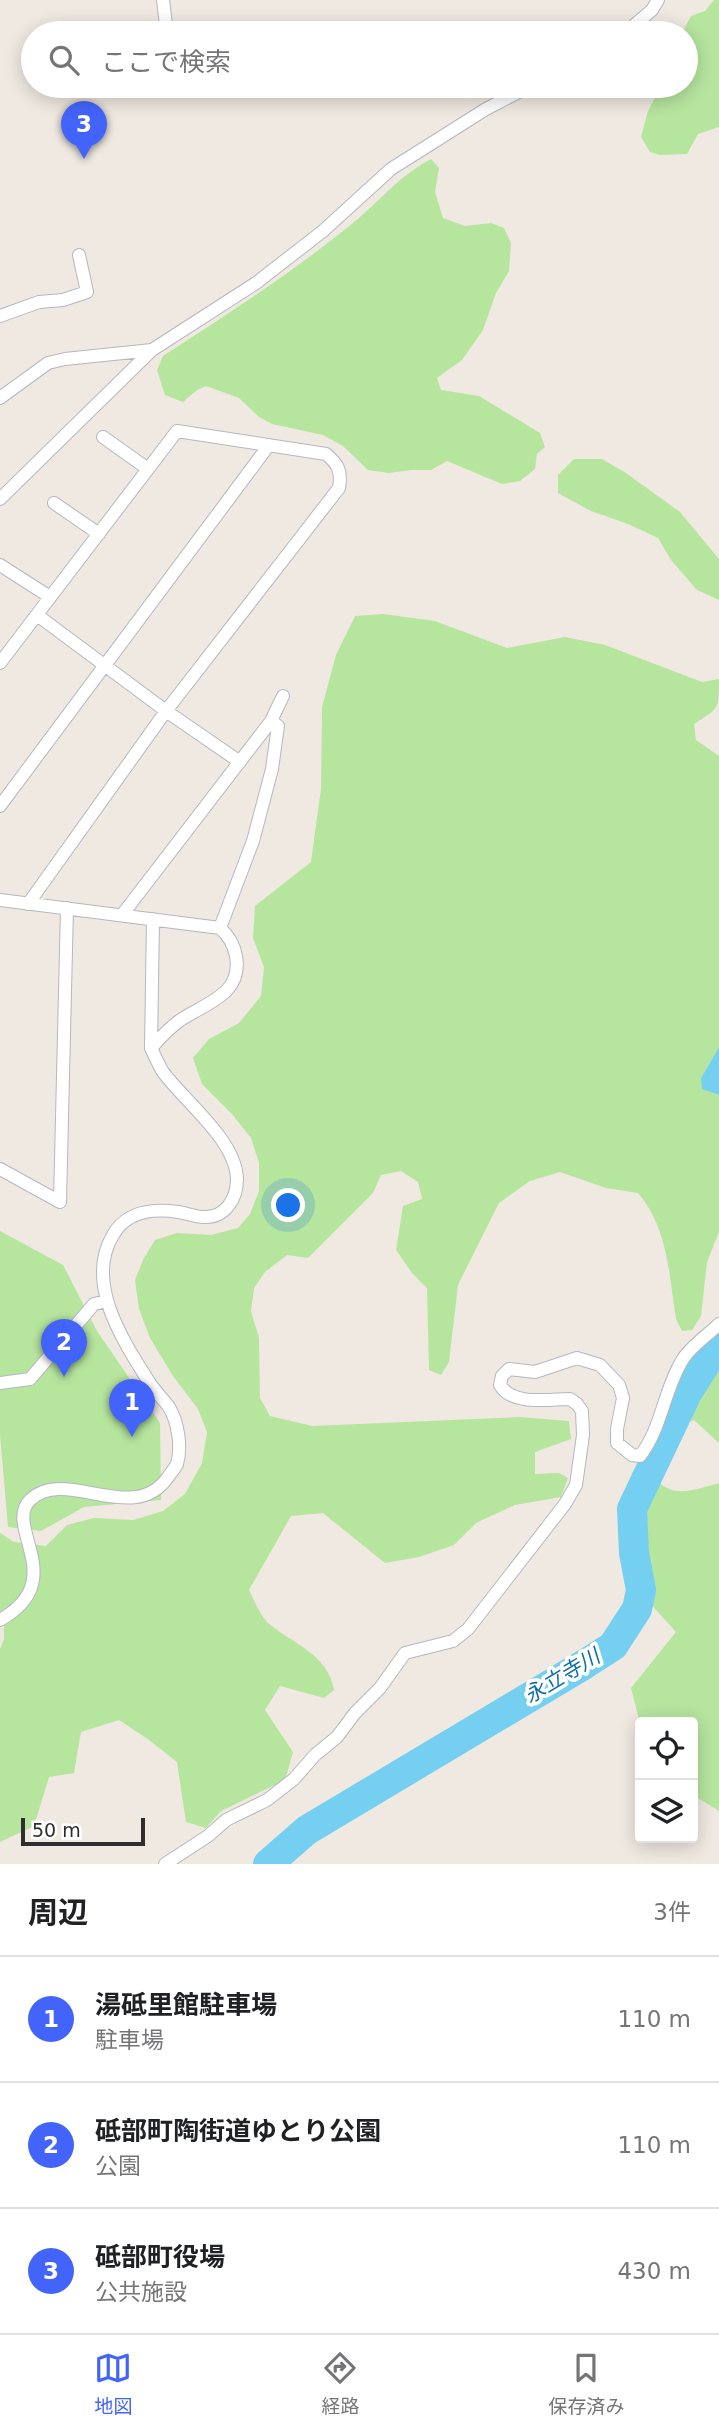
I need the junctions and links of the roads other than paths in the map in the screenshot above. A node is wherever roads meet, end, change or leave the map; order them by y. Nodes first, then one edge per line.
1 (163, 0) edge
2 (658, 0) edge
3 (166, 21) edge
4 (638, 21) edge
5 (507, 98) edge
6 (79, 255) dead end
7 (0, 316) edge
8 (152, 349) junction
9 (0, 398) edge
10 (103, 437) dead end
11 (269, 445) junction
12 (148, 469) junction
13 (0, 499) edge
14 (54, 503) dead end
15 (99, 534) junction
16 (0, 565) edge
17 (50, 597) junction
18 (37, 615) junction
19 (0, 663) edge
20 (105, 665) junction
21 (283, 696) dead end
22 (166, 711) junction
23 (271, 721) junction
24 (240, 762) junction
25 (0, 806) edge
26 (0, 900) edge
27 (27, 904) junction
28 (67, 908) junction
29 (122, 915) junction
30 (153, 919) junction
31 (220, 928) junction
32 (151, 1048) junction
33 (0, 1168) edge
34 (107, 1301) junction
35 (719, 1324) edge
36 (0, 1383) edge
37 (0, 1620) edge
38 (165, 1864) edge

1 - 3 street
2 - 4 street
5 - 8 street
6 - 7 street
8 - 9 street
8 - 13 street
10 - 12 street
11 - 12 street
11 - 20 street
11 - 22 street
12 - 15 street
14 - 15 street
15 - 17 street
16 - 17 street
17 - 18 street
18 - 19 street
18 - 20 street
20 - 22 street
20 - 25 street
21 - 23 street
22 - 24 street
22 - 27 street
23 - 24 street
23 - 31 street
24 - 29 street
26 - 27 street
27 - 28 street
28 - 29 street
28 - 33 street
29 - 30 street
30 - 31 street
30 - 32 street
31 - 32 street
32 - 34 street
34 - 36 street
34 - 37 street
35 - 38 street

